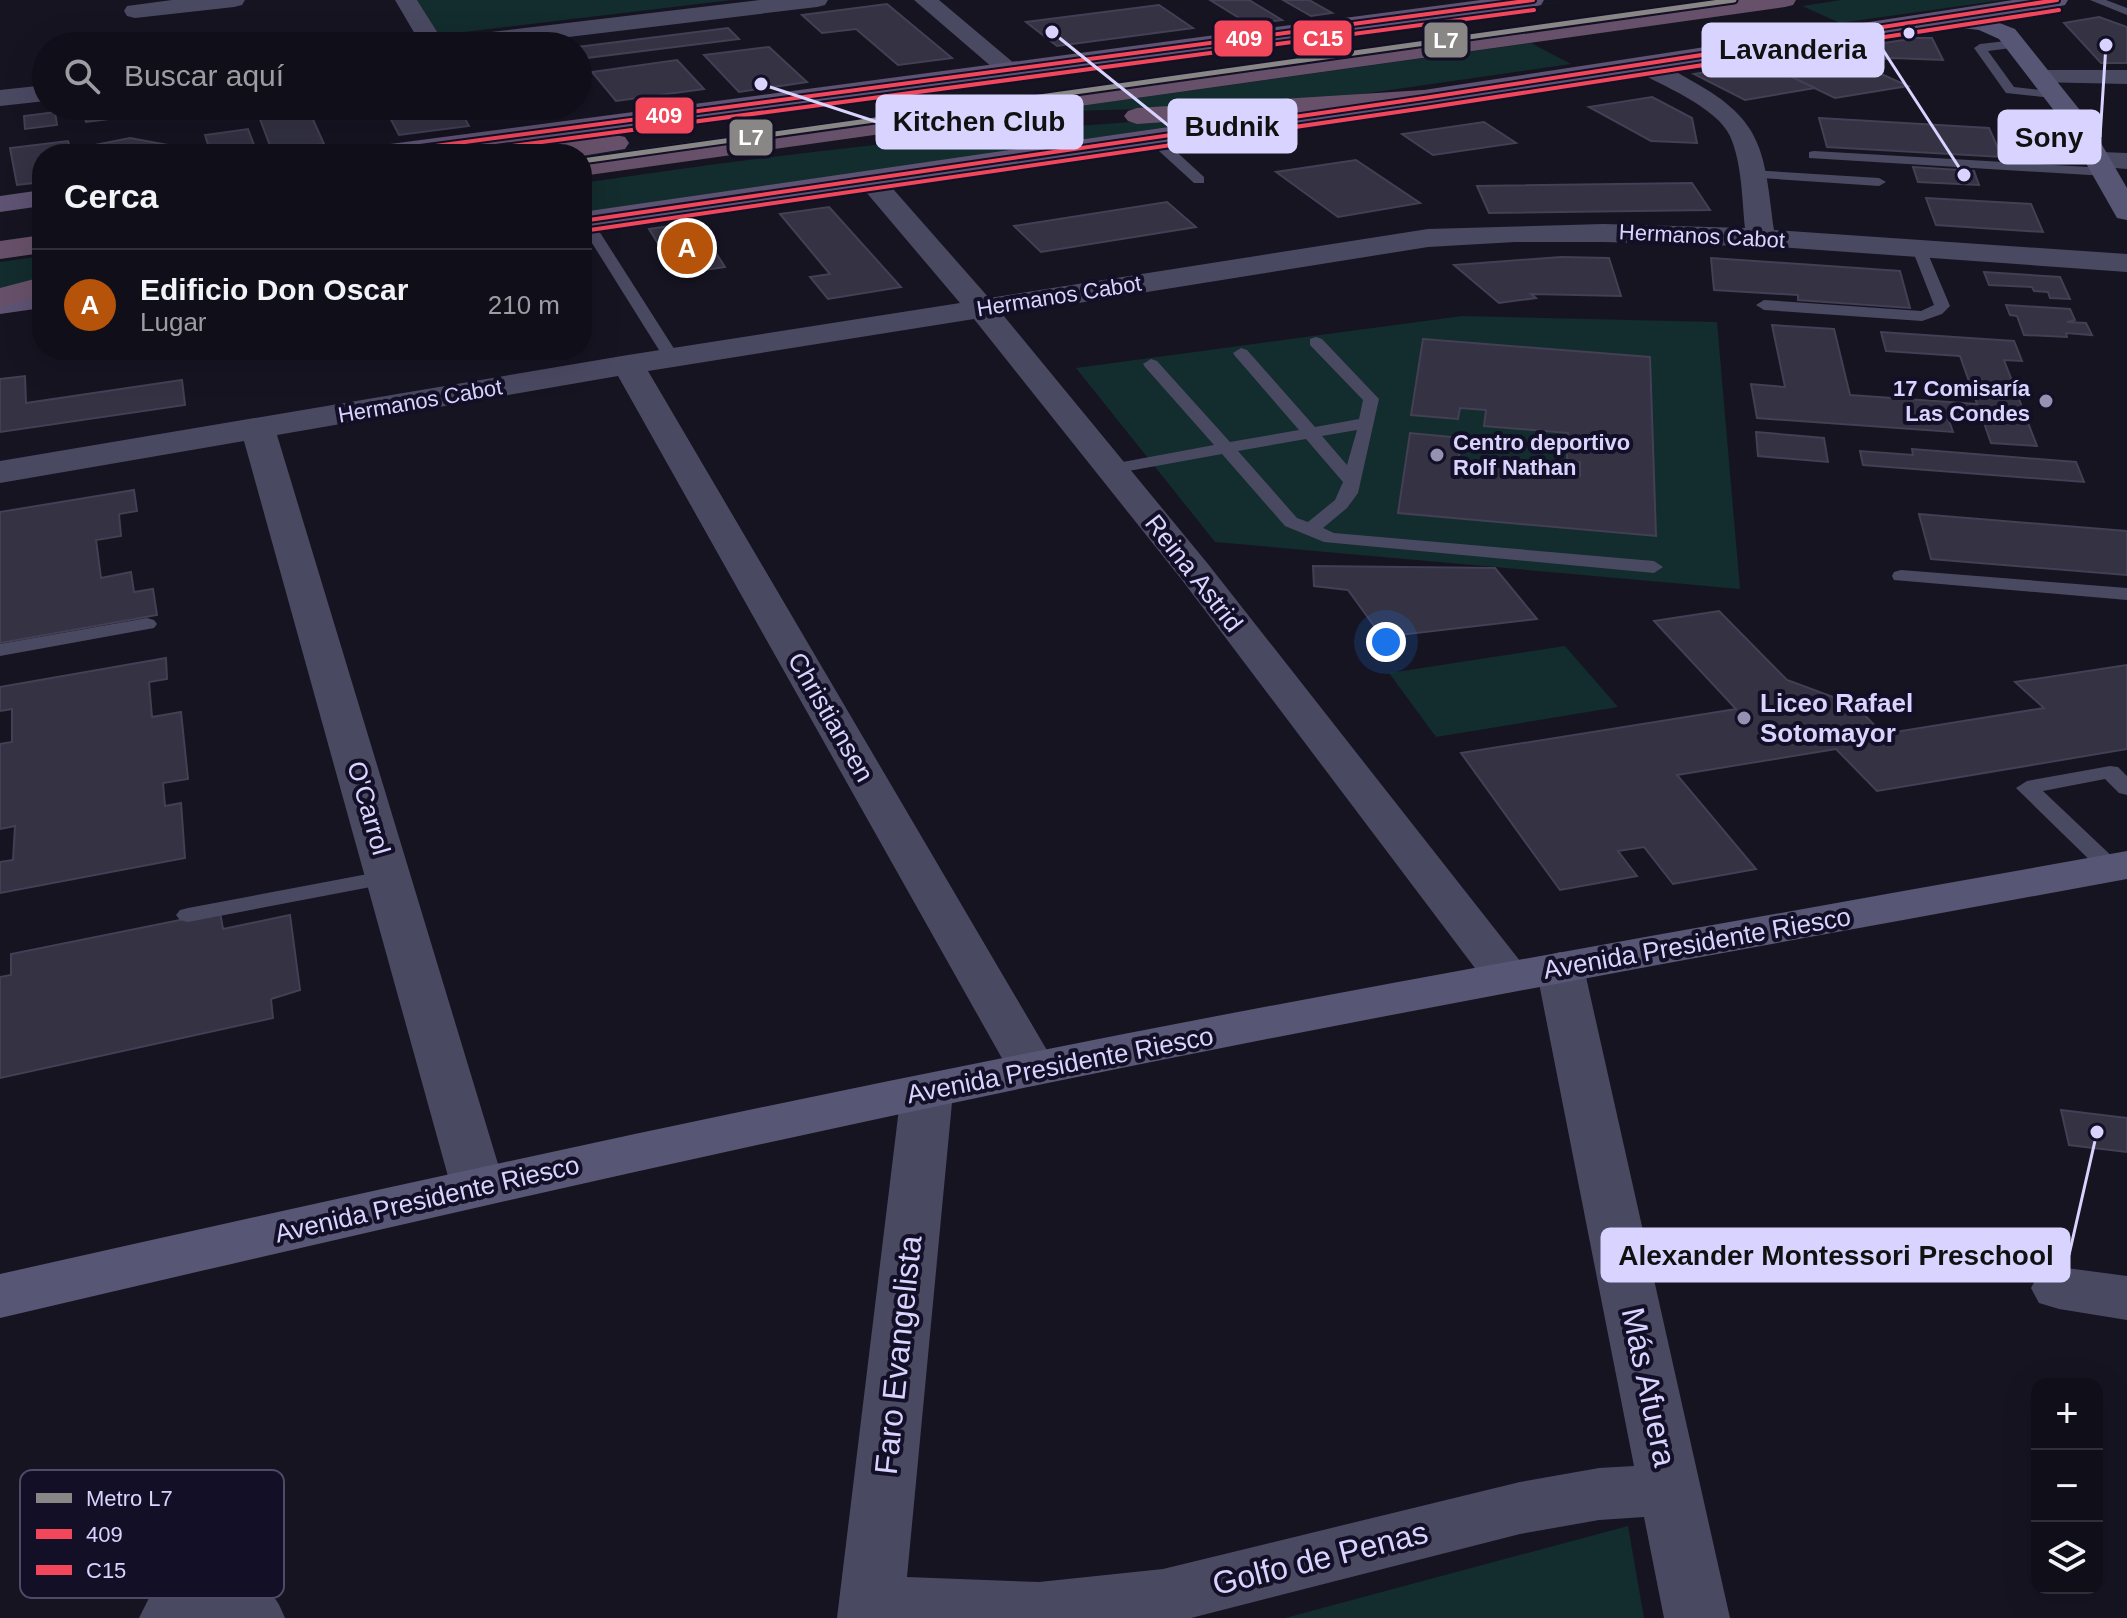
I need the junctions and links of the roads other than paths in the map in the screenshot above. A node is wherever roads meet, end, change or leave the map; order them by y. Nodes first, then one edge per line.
1 (234, 0) edge
2 (406, 0) edge
3 (817, 0) edge
4 (925, 0) edge
5 (1533, 0) edge
6 (1631, 0) edge
7 (1652, 0) edge
8 (1785, 0) edge
9 (2057, 0) edge
10 (2096, 0) edge
11 (134, 6) edge
12 (2011, 7) junction
13 (1577, 11) junction
14 (2127, 12) edge
15 (1936, 19) junction
16 (141, 32) edge
17 (425, 32) edge
18 (551, 32) edge
19 (2011, 39) junction
20 (1641, 64) junction
21 (1009, 69) junction
22 (2127, 77) edge
23 (2050, 87) junction
24 (32, 95) edge
25 (0, 98) edge
26 (1424, 98) junction
27 (669, 136) junction
28 (1152, 137) junction
29 (450, 144) edge
30 (557, 144) edge
31 (740, 146) junction
32 (592, 147) edge
33 (1814, 155) dead end
34 (2111, 164) edge
35 (592, 167) edge
36 (1751, 174) junction
37 (869, 179) junction
38 (1199, 180) dead end
39 (1879, 182) dead end
40 (32, 199) edge
41 (0, 204) edge
42 (2127, 212) edge
43 (592, 219) edge
44 (32, 223) edge
45 (0, 228) edge
46 (592, 233) edge
47 (1760, 237) junction
48 (32, 245) edge
49 (1919, 249) junction
50 (0, 250) edge
51 (2127, 263) edge
52 (32, 289) edge
53 (0, 298) edge
54 (32, 300) edge
55 (0, 305) edge
56 (1764, 305) dead end
57 (984, 308) junction
58 (1316, 342) dead end
59 (1241, 353) dead end
60 (672, 358) junction
61 (1151, 364) dead end
62 (628, 365) junction
63 (1366, 423) junction
64 (258, 429) junction
65 (1311, 433) junction
66 (1224, 448) junction
67 (1112, 469) junction
68 (0, 472) edge
69 (1352, 481) junction
70 (1309, 531) junction
71 (1654, 567) dead end
72 (1901, 576) dead end
73 (2127, 594) edge
74 (147, 624) dead end
75 (0, 650) edge
76 (2127, 788) edge
77 (2119, 866) edge
78 (389, 877) junction
79 (188, 915) dead end
80 (1534, 973) junction
81 (1033, 1069) junction
82 (927, 1092) junction
83 (478, 1187) junction
84 (2059, 1288) dead end
85 (0, 1296) edge
86 (2127, 1298) edge
87 (1670, 1490) junction
88 (871, 1611) edge
89 (172, 1618) edge
90 (252, 1618) edge
91 (1697, 1618) edge

1 - 11 street
2 - 17 street
3 - 18 street
4 - 21 street
5 - 21 main road
6 - 13 highway
7 - 13 highway
8 - 31 highway
9 - 12 main road
10 - 14 lane
11 - 16 street
12 - 15 main road
12 - 19 main road
13 - 27 highway
15 - 19 main road
15 - 20 main road
19 - 23 main road
19 - 23 lane
20 - 26 main road
20 - 36 street
21 - 29 main road
22 - 23 street
23 - 34 main road
24 - 25 street
26 - 28 main road
26 - 31 highway
27 - 30 highway
27 - 32 highway
28 - 37 main road
28 - 38 lane
31 - 35 highway
33 - 34 lane
34 - 42 main road
36 - 39 lane
36 - 47 street
37 - 43 main road
37 - 57 street, Reina Astrid
40 - 41 main road
44 - 45 highway
46 - 60 lane
47 - 49 street, Hermanos Cabot
47 - 57 street, Hermanos Cabot
48 - 50 highway
49 - 51 street, Hermanos Cabot
49 - 56 lane
52 - 53 highway
54 - 55 main road
57 - 60 street, Hermanos Cabot
57 - 67 street, Reina Astrid
58 - 63 lane
59 - 65 lane
60 - 62 street, Hermanos Cabot
61 - 66 lane
62 - 64 street, Hermanos Cabot
62 - 81 street, Christiansen
63 - 65 lane
63 - 69 lane
64 - 68 street, Hermanos Cabot
64 - 78 street, O'Carrol
65 - 66 lane
65 - 69 lane
66 - 67 lane
66 - 70 lane
67 - 80 street, Reina Astrid
69 - 70 lane
70 - 71 lane
72 - 73 lane
74 - 75 lane
76 - 77 lane
77 - 80 main road, Avenida Presidente Riesco
78 - 79 lane
78 - 83 street, O'Carrol
80 - 81 main road, Avenida Presidente Riesco
80 - 87 street, Más Afuera
81 - 82 main road, Avenida Presidente Riesco
82 - 83 main road, Avenida Presidente Riesco
82 - 88 street, Faro Evangelista
83 - 85 main road, Avenida Presidente Riesco
84 - 86 street
87 - 88 street, Golfo de Penas
87 - 91 street, Más Afuera
89 - 90 street

